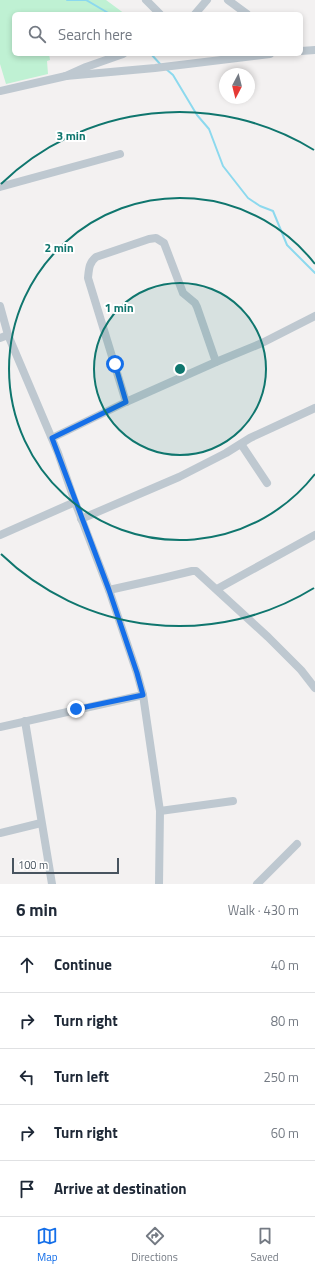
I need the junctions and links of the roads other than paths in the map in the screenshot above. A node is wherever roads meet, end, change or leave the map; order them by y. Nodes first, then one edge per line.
1 (146, 0) edge
2 (207, 0) edge
3 (228, 0) edge
4 (241, 4) edge
5 (158, 12) edge
6 (197, 12) edge
7 (315, 50) edge
8 (303, 51) edge
9 (118, 56) edge
10 (253, 56) edge
11 (66, 76) junction
12 (0, 91) edge
13 (120, 154) dead end
14 (0, 187) edge
15 (0, 306) edge
16 (315, 316) edge
17 (4, 336) edge
18 (216, 362) junction
19 (126, 402) junction
20 (315, 408) edge
21 (52, 438) junction
22 (241, 444) junction
23 (267, 483) dead end
24 (75, 502) junction
25 (81, 519) junction
26 (0, 535) edge
27 (315, 535) edge
28 (217, 589) junction
29 (109, 590) junction
30 (315, 688) edge
31 (143, 695) junction
32 (25, 721) junction
33 (0, 727) edge
34 (233, 801) dead end
35 (160, 811) junction
36 (42, 823) junction
37 (0, 833) edge
38 (297, 844) dead end
39 (52, 884) edge
40 (159, 884) edge
41 (257, 884) edge

1 - 5 street
2 - 6 street
3 - 4 street
7 - 8 street
9 - 11 street
10 - 11 street
11 - 12 street
13 - 14 street
15 - 17 street
16 - 18 street
17 - 21 street
18 - 19 street
18 - 19 street
19 - 21 street
20 - 22 street
21 - 24 street
22 - 23 street
22 - 25 street
24 - 25 street
24 - 26 street
25 - 29 street
27 - 28 street
28 - 29 street
28 - 30 street
29 - 31 street
31 - 32 street
31 - 35 street
32 - 33 street
32 - 36 street
34 - 35 street
35 - 40 street
36 - 37 street
36 - 39 street
38 - 41 street

